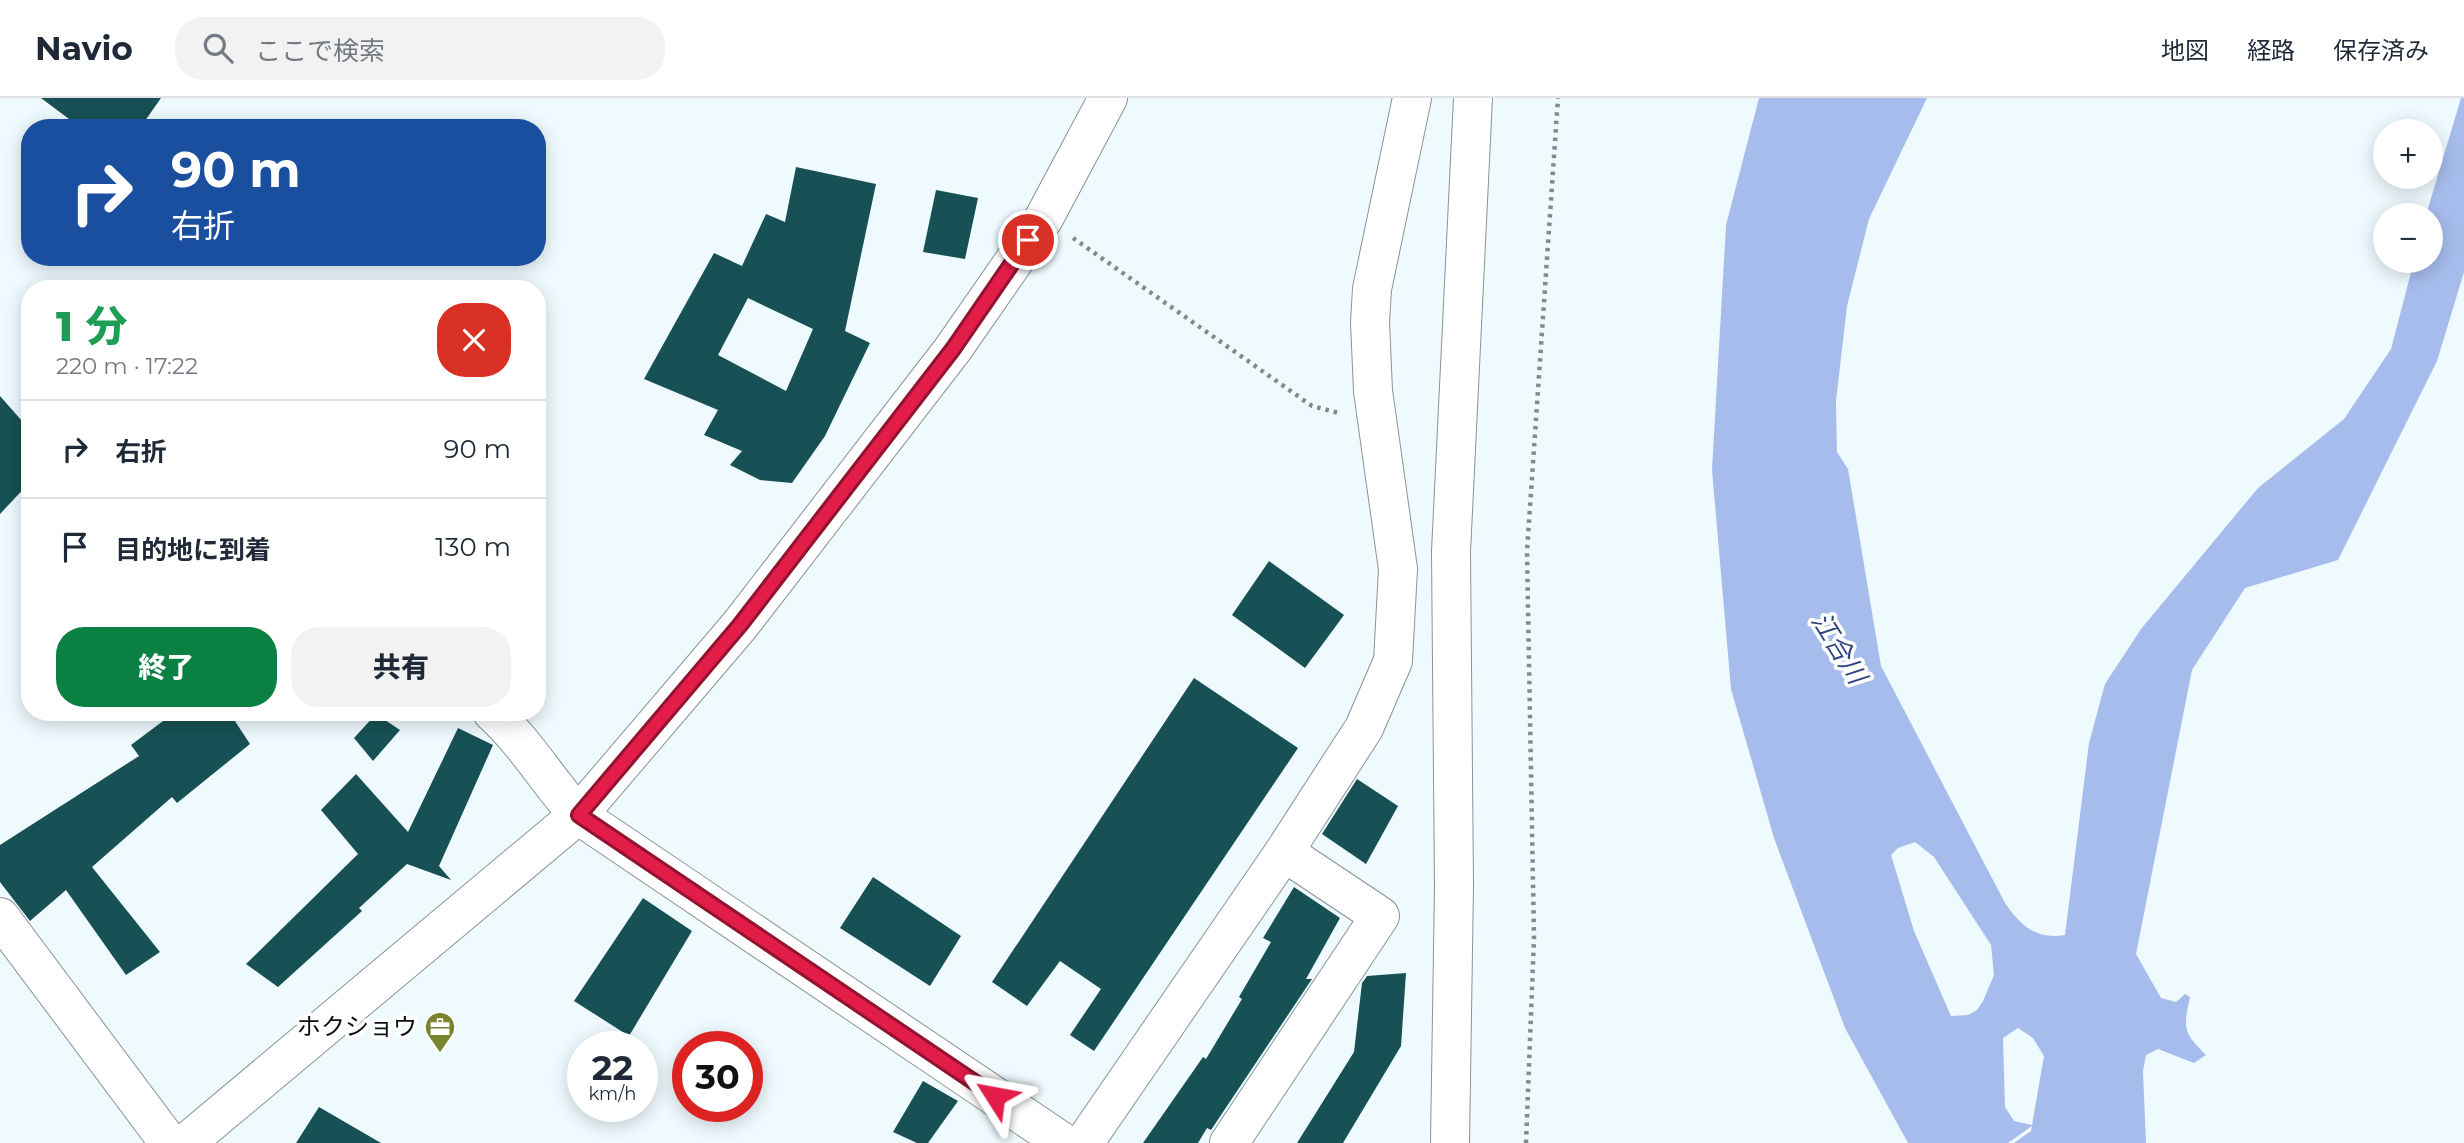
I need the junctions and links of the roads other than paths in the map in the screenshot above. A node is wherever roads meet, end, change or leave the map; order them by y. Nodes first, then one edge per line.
1 (1108, 98) edge
2 (1412, 98) edge
3 (1473, 98) edge
4 (502, 721) edge
5 (579, 815) junction
6 (1284, 852) junction
7 (0, 917) edge
8 (169, 1143) edge
9 (186, 1143) edge
10 (1064, 1143) edge
11 (1084, 1143) edge
12 (1229, 1143) edge
13 (1450, 1143) edge

1 - 5 street
2 - 6 street
3 - 13 street
4 - 5 street
5 - 9 street
5 - 10 street
6 - 11 street
6 - 12 street
7 - 8 street

